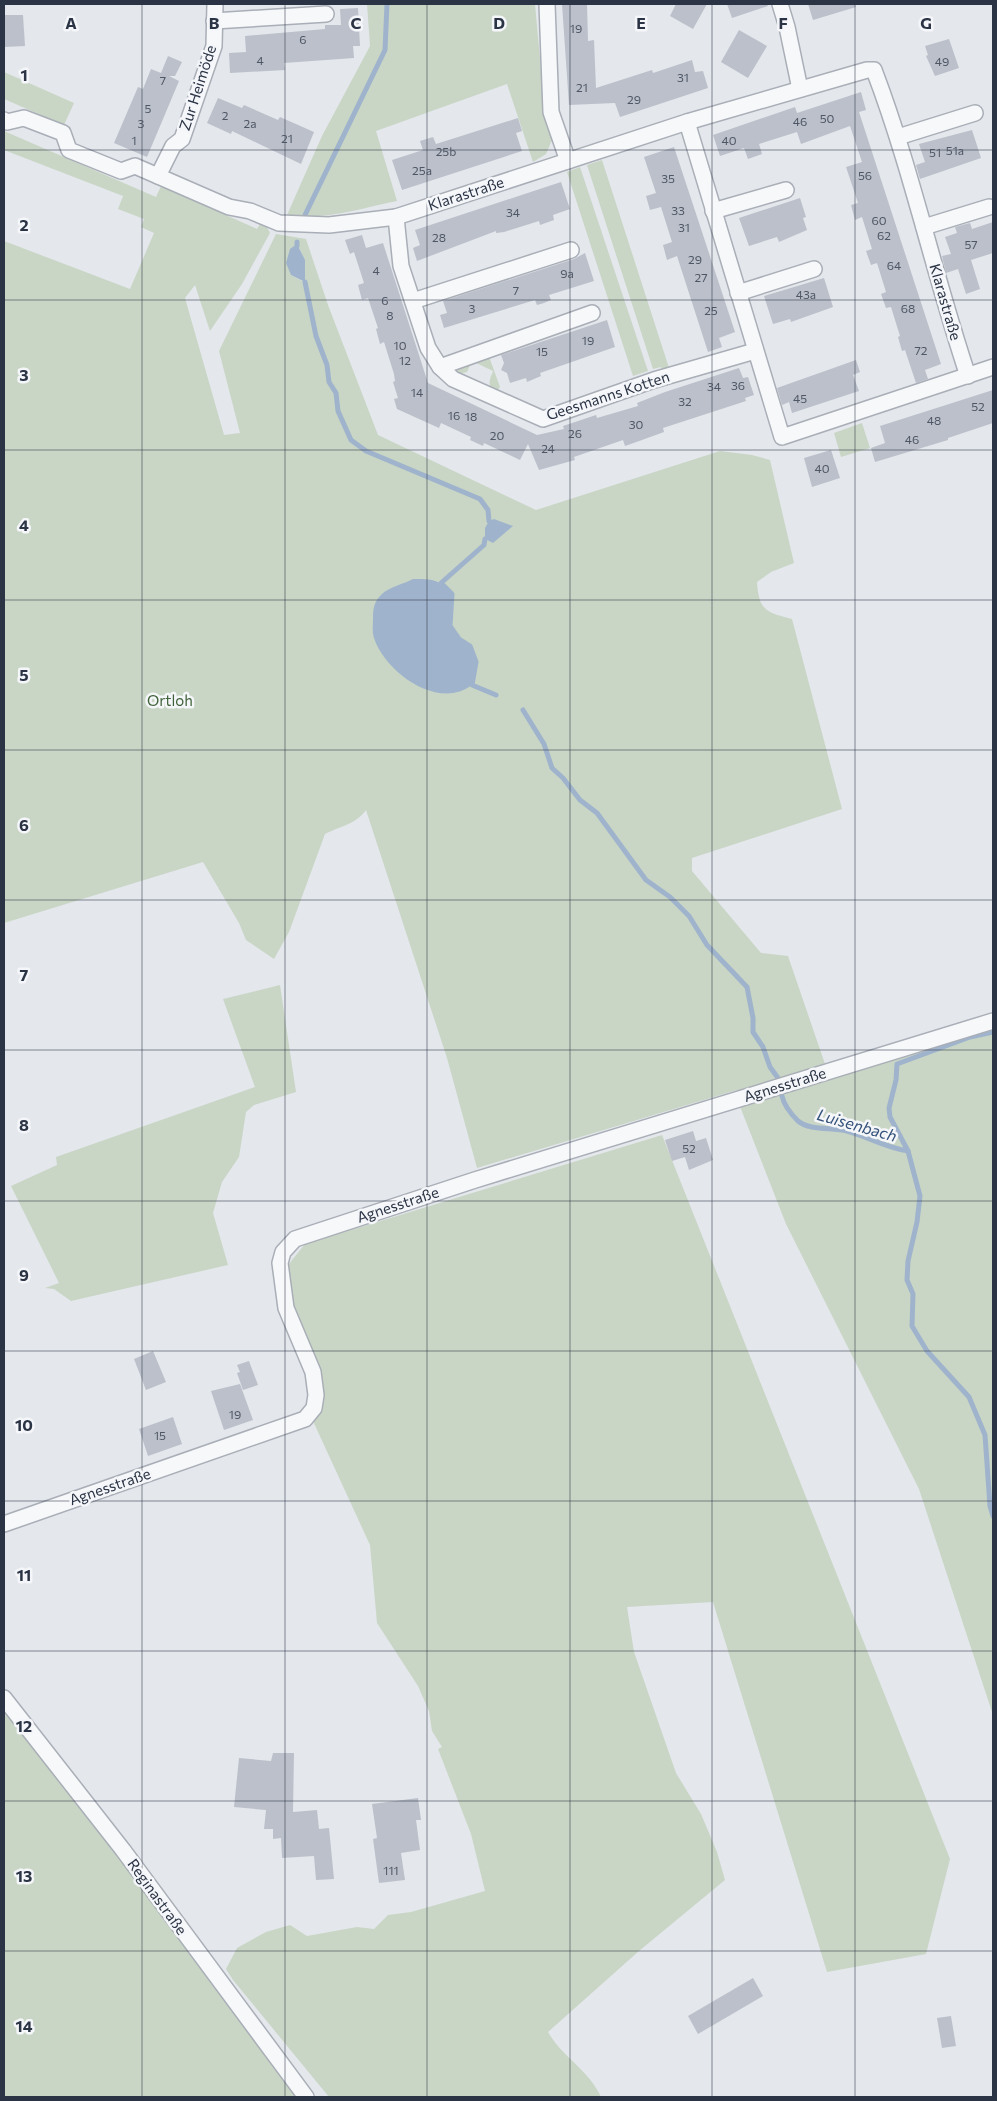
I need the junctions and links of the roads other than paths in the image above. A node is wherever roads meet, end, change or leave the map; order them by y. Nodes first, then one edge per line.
1 (215, 4) edge
2 (547, 4) edge
3 (780, 4) edge
4 (326, 14) dead end
5 (214, 21) junction
6 (800, 89) junction
7 (975, 113) dead end
8 (4, 120) edge
9 (687, 122) junction
10 (898, 137) junction
11 (568, 161) junction
12 (158, 176) junction
13 (786, 190) dead end
14 (989, 207) dead end
15 (713, 211) junction
16 (396, 217) junction
17 (924, 227) junction
18 (571, 250) dead end
19 (814, 269) dead end
20 (738, 293) junction
21 (413, 301) junction
22 (592, 313) dead end
23 (755, 351) junction
24 (440, 367) junction
25 (993, 367) edge
26 (968, 376) junction
27 (993, 1021) edge
28 (4, 1524) edge
29 (4, 1698) edge
30 (306, 2097) edge

1 - 5 street, Zur Heimöde
2 - 11 street
3 - 6 street
4 - 5 street
5 - 12 street, Zur Heimöde
6 - 9 street, Klarastraße
6 - 10 street, Klarastraße
7 - 10 street
8 - 12 street, Klarastraße
9 - 11 street, Klarastraße
9 - 15 street
10 - 17 street, Klarastraße
11 - 16 street, Klarastraße
12 - 16 street, Klarastraße
13 - 15 street
14 - 17 street
15 - 20 street
16 - 21 street, Geesmanns Kotten
17 - 26 street, Klarastraße
18 - 21 street
19 - 20 street
20 - 23 street
21 - 24 street, Geesmanns Kotten
22 - 24 street
23 - 24 street, Geesmanns Kotten
23 - 26 street
25 - 26 street
27 - 28 street, Agnesstraße
29 - 30 street, Reginastraße

